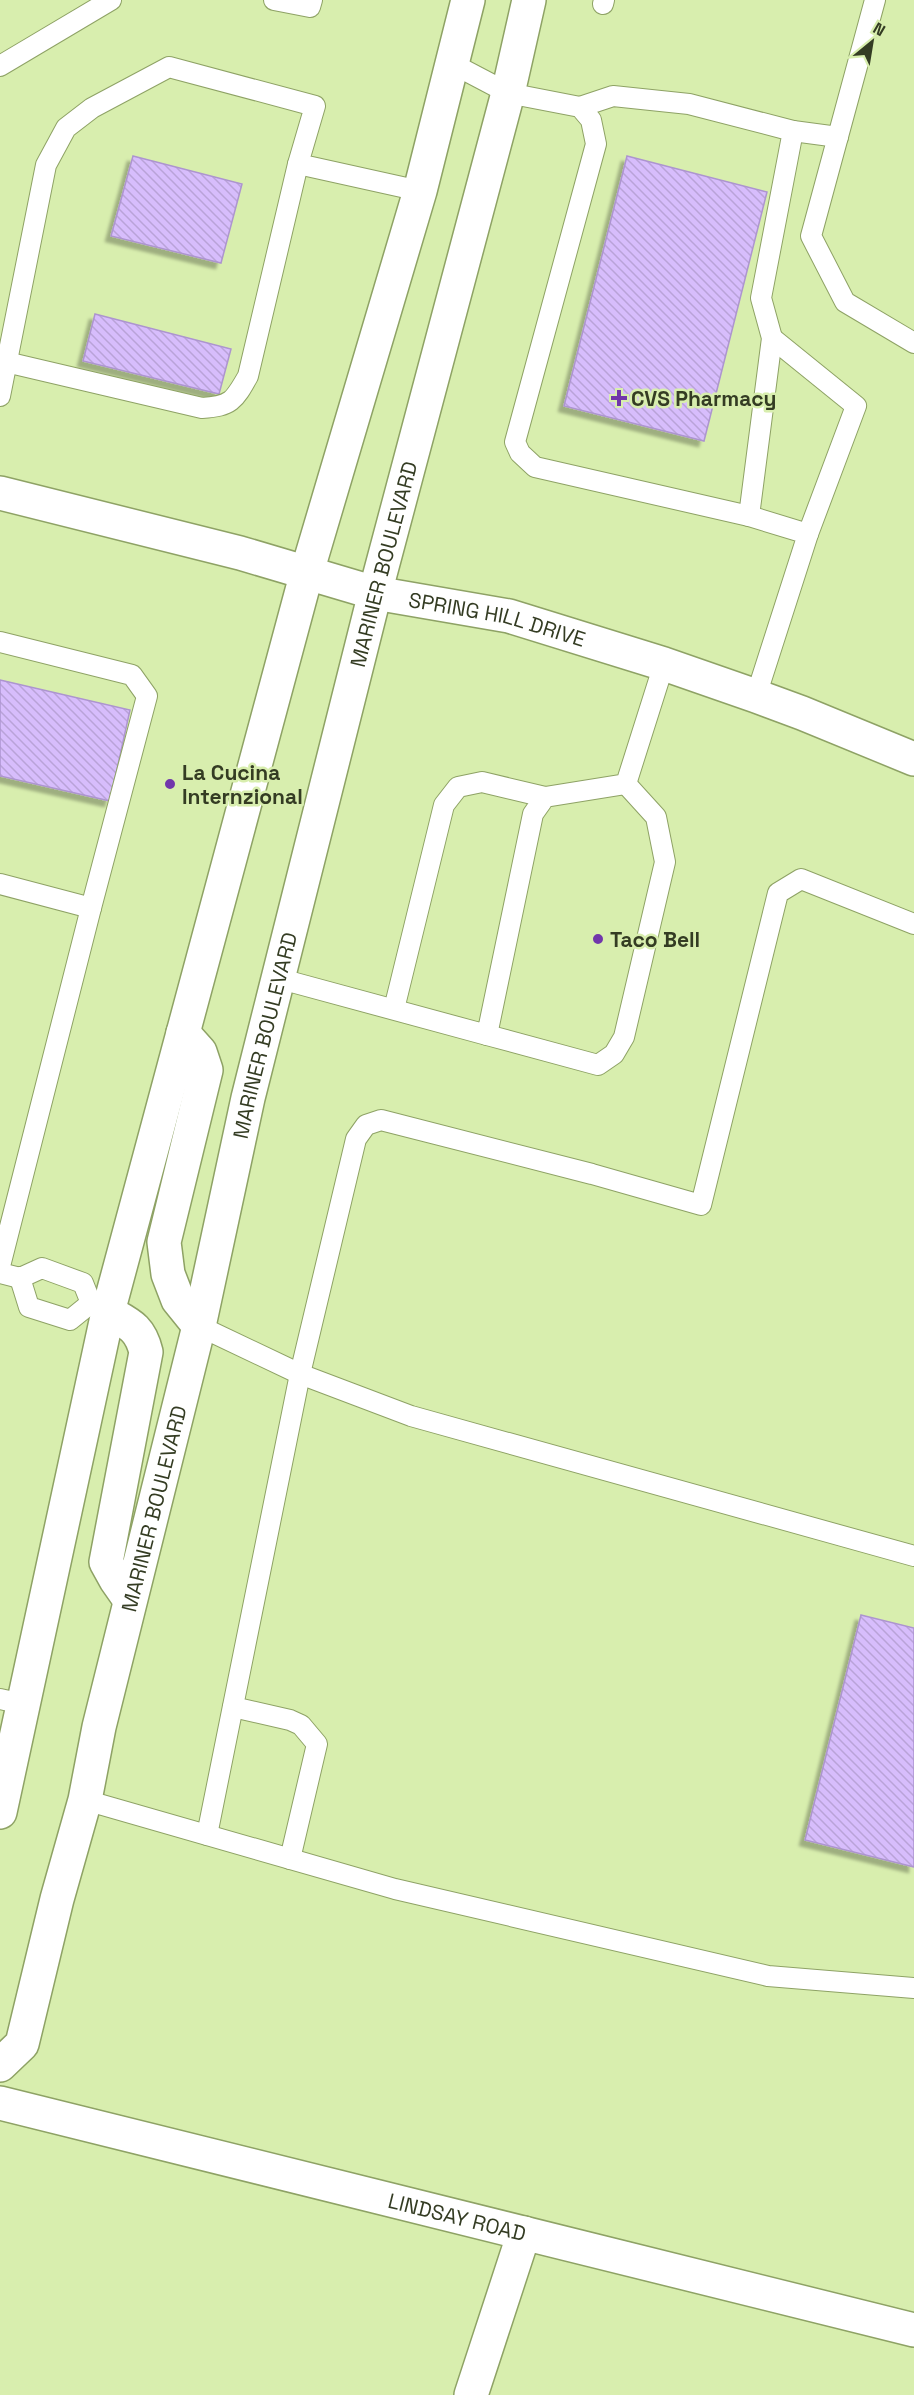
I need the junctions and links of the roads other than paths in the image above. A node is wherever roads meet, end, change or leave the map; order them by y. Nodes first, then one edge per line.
1 (111, 0) edge
2 (274, 0) edge
3 (312, 0) edge
4 (468, 0) edge
5 (529, 0) edge
6 (874, 0) edge
7 (451, 63) junction
8 (0, 66) edge
9 (508, 93) junction
10 (580, 107) junction
11 (793, 131) junction
12 (838, 137) junction
13 (298, 164) junction
14 (420, 191) junction
15 (772, 338) junction
16 (914, 343) edge
17 (6, 362) junction
18 (0, 396) edge
19 (0, 493) edge
20 (748, 516) junction
21 (808, 534) junction
22 (307, 572) junction
23 (375, 593) junction
24 (0, 642) edge
25 (664, 664) junction
26 (756, 696) junction
27 (914, 759) edge
28 (626, 784) junction
29 (545, 797) junction
30 (0, 884) edge
31 (91, 908) junction
32 (914, 924) edge
33 (277, 978) junction
34 (394, 1009) junction
35 (183, 1034) junction
36 (487, 1035) junction
37 (0, 1266) edge
38 (0, 1273) edge
39 (20, 1278) junction
40 (100, 1307) junction
41 (199, 1326) junction
42 (300, 1374) junction
43 (914, 1556) edge
44 (130, 1600) junction
45 (11, 1702) edge
46 (233, 1707) junction
47 (86, 1800) junction
48 (0, 1812) edge
49 (207, 1835) junction
50 (290, 1859) junction
51 (914, 1988) edge
52 (0, 2065) edge
53 (0, 2103) edge
54 (524, 2233) junction
55 (914, 2330) edge
56 (471, 2395) edge

1 - 8 lane
2 - 3 lane
4 - 7 main road
5 - 9 main road, MARINER BOULEVARD
6 - 12 lane
7 - 9 lane
7 - 14 main road
9 - 10 lane
9 - 23 main road, MARINER BOULEVARD
10 - 11 lane
10 - 20 lane
11 - 12 lane
11 - 15 lane
12 - 16 lane
13 - 14 lane
13 - 17 lane
13 - 17 lane
14 - 22 main road
15 - 20 lane
15 - 21 lane
17 - 18 lane
19 - 22 main road, SPRING HILL DRIVE
20 - 21 lane
21 - 26 lane
22 - 23 main road, SPRING HILL DRIVE
22 - 35 main road
23 - 25 main road, SPRING HILL DRIVE
23 - 33 main road, MARINER BOULEVARD
24 - 31 lane
25 - 26 main road, SPRING HILL DRIVE
25 - 28 lane
26 - 27 main road, SPRING HILL DRIVE
28 - 29 lane
28 - 36 lane
29 - 34 lane
29 - 36 lane
30 - 31 lane
31 - 37 lane
32 - 42 lane
33 - 34 lane
33 - 41 main road, MARINER BOULEVARD
34 - 36 lane
35 - 40 main road
35 - 41 main road
38 - 39 lane
39 - 40 lane
39 - 40 lane
40 - 44 main road
40 - 45 main road
41 - 42 lane
41 - 44 main road, MARINER BOULEVARD
42 - 43 lane
42 - 46 lane
44 - 47 main road, MARINER BOULEVARD
45 - 48 main road
46 - 49 lane
46 - 50 lane
47 - 49 lane
47 - 52 main road, MARINER BOULEVARD
49 - 50 lane
50 - 51 lane
53 - 54 main road, LINDSAY ROAD
54 - 55 main road, LINDSAY ROAD
54 - 56 main road

